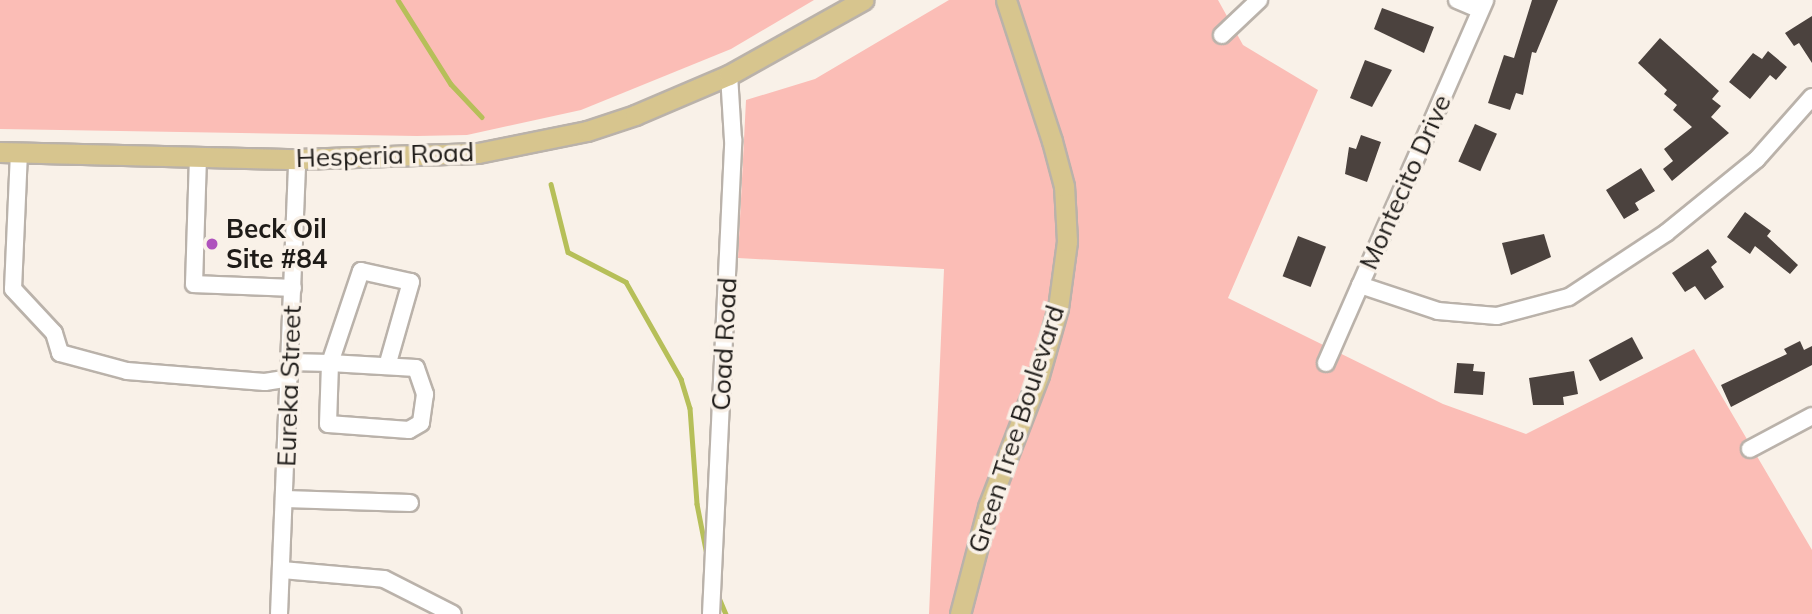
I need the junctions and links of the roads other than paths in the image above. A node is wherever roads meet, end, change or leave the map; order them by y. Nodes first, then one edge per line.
1 (863, 0) edge
2 (1006, 0) edge
3 (1259, 0) edge
4 (1457, 0) edge
5 (1483, 5) edge
6 (1222, 35) dead end
7 (729, 75) junction
8 (1812, 97) edge
9 (9, 152) edge
10 (198, 157) junction
11 (297, 159) junction
12 (1360, 285) junction
13 (293, 288) junction
14 (330, 363) junction
15 (1326, 363) dead end
16 (387, 366) junction
17 (290, 370) junction
18 (1812, 416) edge
19 (1749, 449) dead end
20 (285, 499) junction
21 (410, 503) dead end
22 (282, 570) junction
23 (279, 614) edge
24 (453, 614) edge
25 (711, 614) edge
26 (960, 614) edge

1 - 7 main road, Hesperia Road
2 - 26 main road, Green Tree Boulevard
3 - 6 street
4 - 5 street
5 - 12 street, Montecito Drive
7 - 11 main road, Hesperia Road
7 - 25 street, Coad Road
8 - 12 street
9 - 10 main road, Hesperia Road
9 - 17 street
10 - 11 main road, Hesperia Road
10 - 13 street
11 - 13 street, Eureka Street
12 - 15 street, Montecito Drive
13 - 17 street, Eureka Street
14 - 16 street
14 - 16 street
14 - 16 street
14 - 17 street
17 - 20 street, Eureka Street
18 - 19 street
20 - 21 street
20 - 22 street, Eureka Street
22 - 23 street, Eureka Street
22 - 24 street

